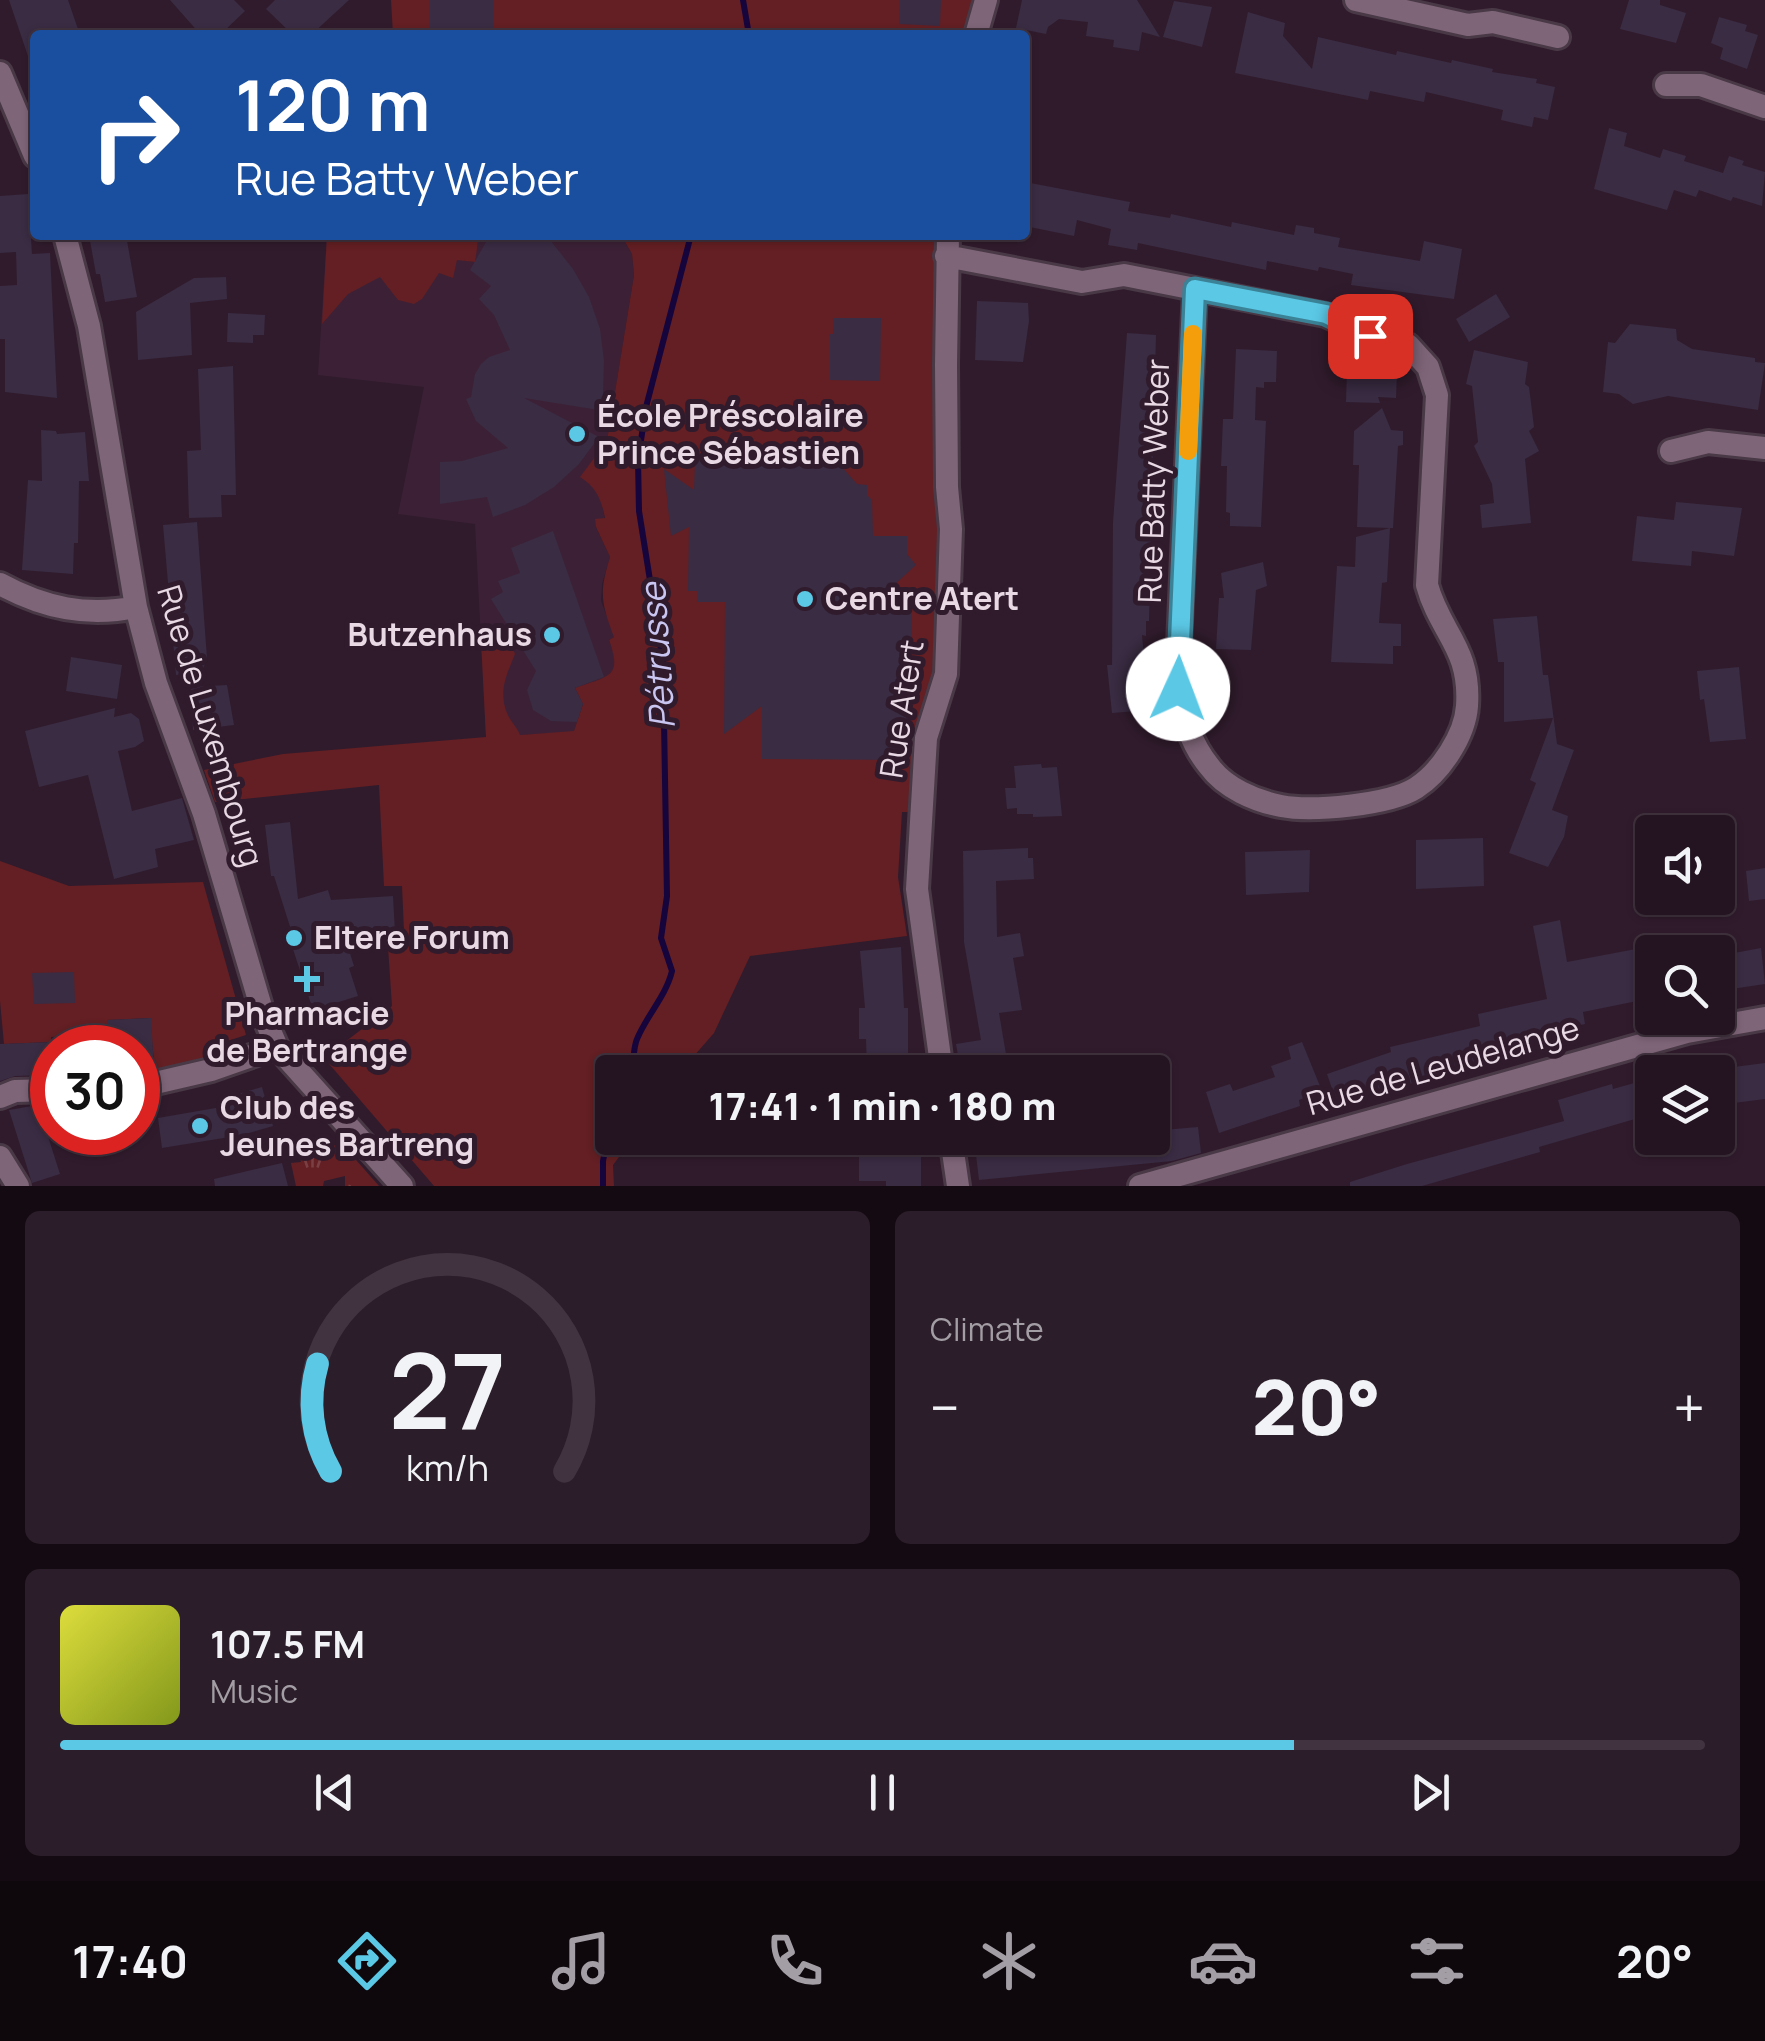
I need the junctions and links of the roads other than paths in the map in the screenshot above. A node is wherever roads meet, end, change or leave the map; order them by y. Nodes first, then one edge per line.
1 (986, 0) edge
2 (1356, 0) edge
3 (977, 30) edge
4 (1558, 37) dead end
5 (0, 73) edge
6 (1666, 85) dead end
7 (1765, 108) edge
8 (9, 119) edge
9 (30, 149) edge
10 (66, 240) edge
11 (947, 245) edge
12 (1195, 289) junction
13 (1765, 448) edge
14 (1671, 451) dead end
15 (0, 584) edge
16 (136, 607) junction
17 (1765, 1018) edge
18 (277, 1047) junction
19 (940, 1055) edge
20 (160, 1081) edge
21 (30, 1091) edge
22 (0, 1097) edge
23 (953, 1155) edge
24 (0, 1157) edge
25 (18, 1186) edge
26 (402, 1186) edge
27 (958, 1186) edge
28 (1140, 1186) edge

1 - 3 street
2 - 4 street
5 - 8 street
6 - 7 street
8 - 9 street
10 - 16 street, Rue de Luxembourg
11 - 12 street, Rue Batty Weber
11 - 19 street, Rue Atert
12 - 12 street, Rue Batty Weber
13 - 14 street
15 - 16 street
16 - 18 street, Rue de Luxembourg
17 - 28 street, Rue de Leudelange
18 - 20 street
18 - 26 street, Rue de Luxembourg
21 - 22 street
23 - 27 street
24 - 25 street

